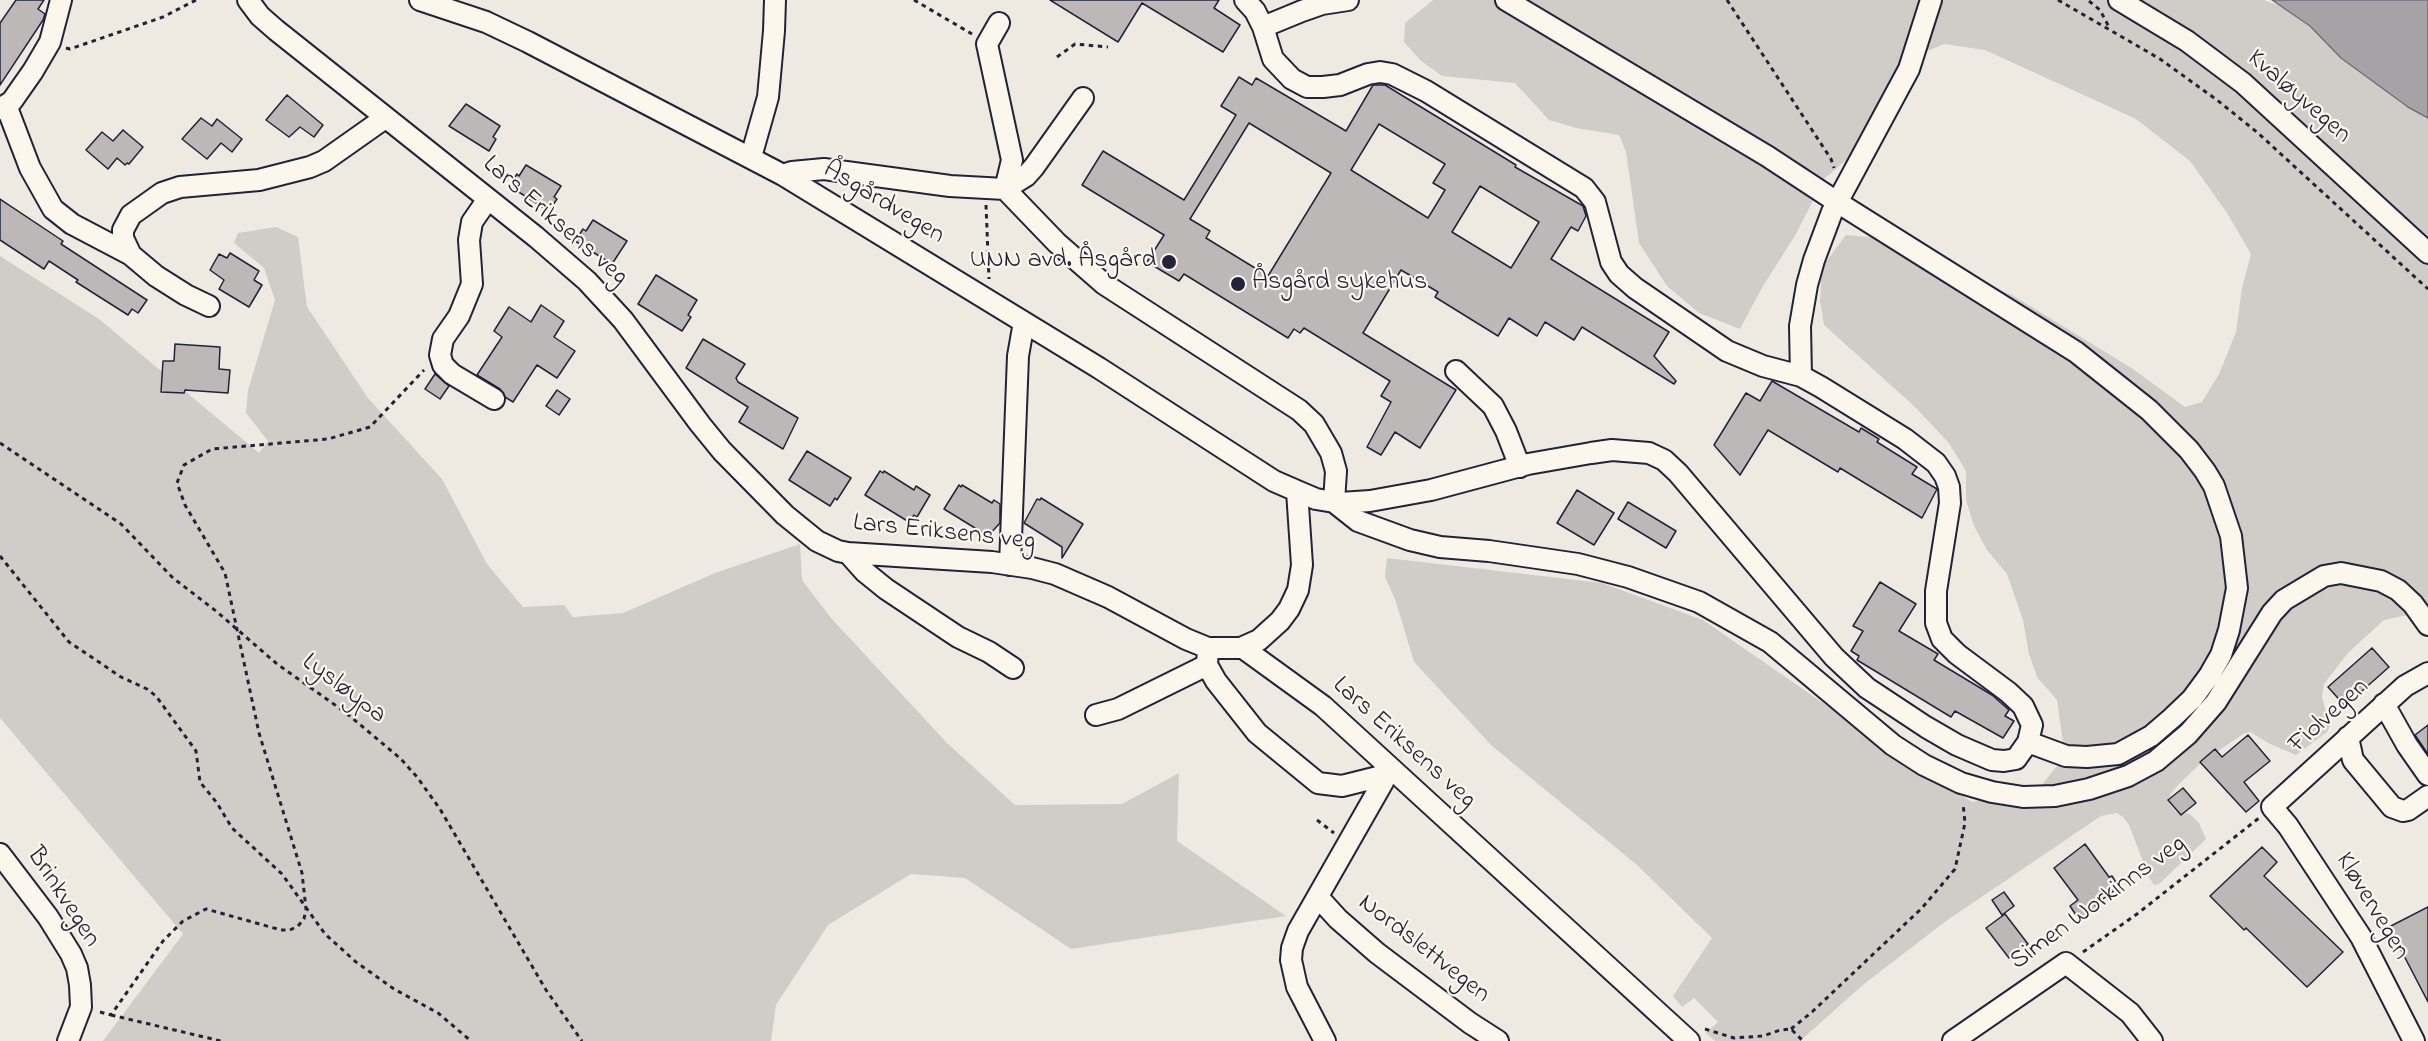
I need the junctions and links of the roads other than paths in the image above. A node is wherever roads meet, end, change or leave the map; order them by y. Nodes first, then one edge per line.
1 (61, 0) edge
2 (248, 0) edge
3 (420, 0) edge
4 (775, 0) edge
5 (1245, 0) edge
6 (1348, 0) edge
7 (1506, 0) edge
8 (1932, 0) edge
9 (2119, 0) edge
10 (999, 23) dead end
11 (1263, 27) junction
12 (1083, 98) dead end
13 (3, 107) edge
14 (385, 118) junction
15 (751, 157) junction
16 (783, 175) junction
17 (1005, 189) junction
18 (1840, 196) junction
19 (488, 199) junction
20 (2428, 253) edge
21 (131, 255) junction
22 (209, 306) dead end
23 (1024, 322) junction
24 (1456, 372) dead end
25 (1801, 376) junction
26 (494, 399) dead end
27 (1520, 466) junction
28 (1297, 491) junction
29 (1334, 502) junction
30 (848, 553) junction
31 (1010, 565) junction
32 (2428, 625) edge
33 (1243, 648) junction
34 (1208, 656) junction
35 (1013, 668) dead end
36 (2428, 673) edge
37 (2384, 704) junction
38 (1096, 715) dead end
39 (2348, 737) junction
40 (2028, 742) junction
41 (1388, 772) junction
42 (2428, 775) edge
43 (2428, 796) edge
44 (2272, 807) joint
45 (0, 854) edge
46 (1318, 897) junction
47 (1696, 1035) edge
48 (68, 1041) edge
49 (1325, 1041) edge
50 (1498, 1041) edge
51 (1953, 1041) edge
52 (2152, 1041) edge
53 (2414, 1041) edge

1 - 13 street
2 - 14 street, Lars Eriksens veg
3 - 15 street, Åsgårdvegen
4 - 15 street
5 - 11 street
6 - 11 street
7 - 18 street
8 - 18 street
9 - 20 street, Kvaløyvegen
10 - 17 street
11 - 25 street
12 - 17 street
13 - 21 street
14 - 19 street, Lars Eriksens veg
14 - 21 street
15 - 16 street, Åsgårdvegen
16 - 17 street
16 - 23 street, Åsgårdvegen
17 - 29 street
18 - 25 street
18 - 40 street
19 - 26 street
19 - 30 street, Lars Eriksens veg
21 - 22 street
23 - 28 street, Åsgårdvegen
23 - 31 street
24 - 27 street
25 - 40 street
27 - 29 street
27 - 40 street
28 - 29 street, Åsgårdvegen
28 - 33 street
29 - 32 street
30 - 31 street, Lars Eriksens veg
30 - 35 street
31 - 34 street, Lars Eriksens veg
33 - 34 street, Lars Eriksens veg
33 - 41 street, Lars Eriksens veg
34 - 38 street
34 - 41 street
36 - 37 street, Fiolvegen
37 - 39 street, Fiolvegen
37 - 42 street
39 - 43 street
39 - 44 street, Fiolvegen
41 - 46 street, Nordslettvegen
41 - 47 street, Lars Eriksens veg
44 - 53 street, Kløvervegen
45 - 48 street, Brinkvegen
46 - 49 street, Nordslettvegen
46 - 50 street, Nordslettvegen
51 - 52 street, Simen Workinns veg

